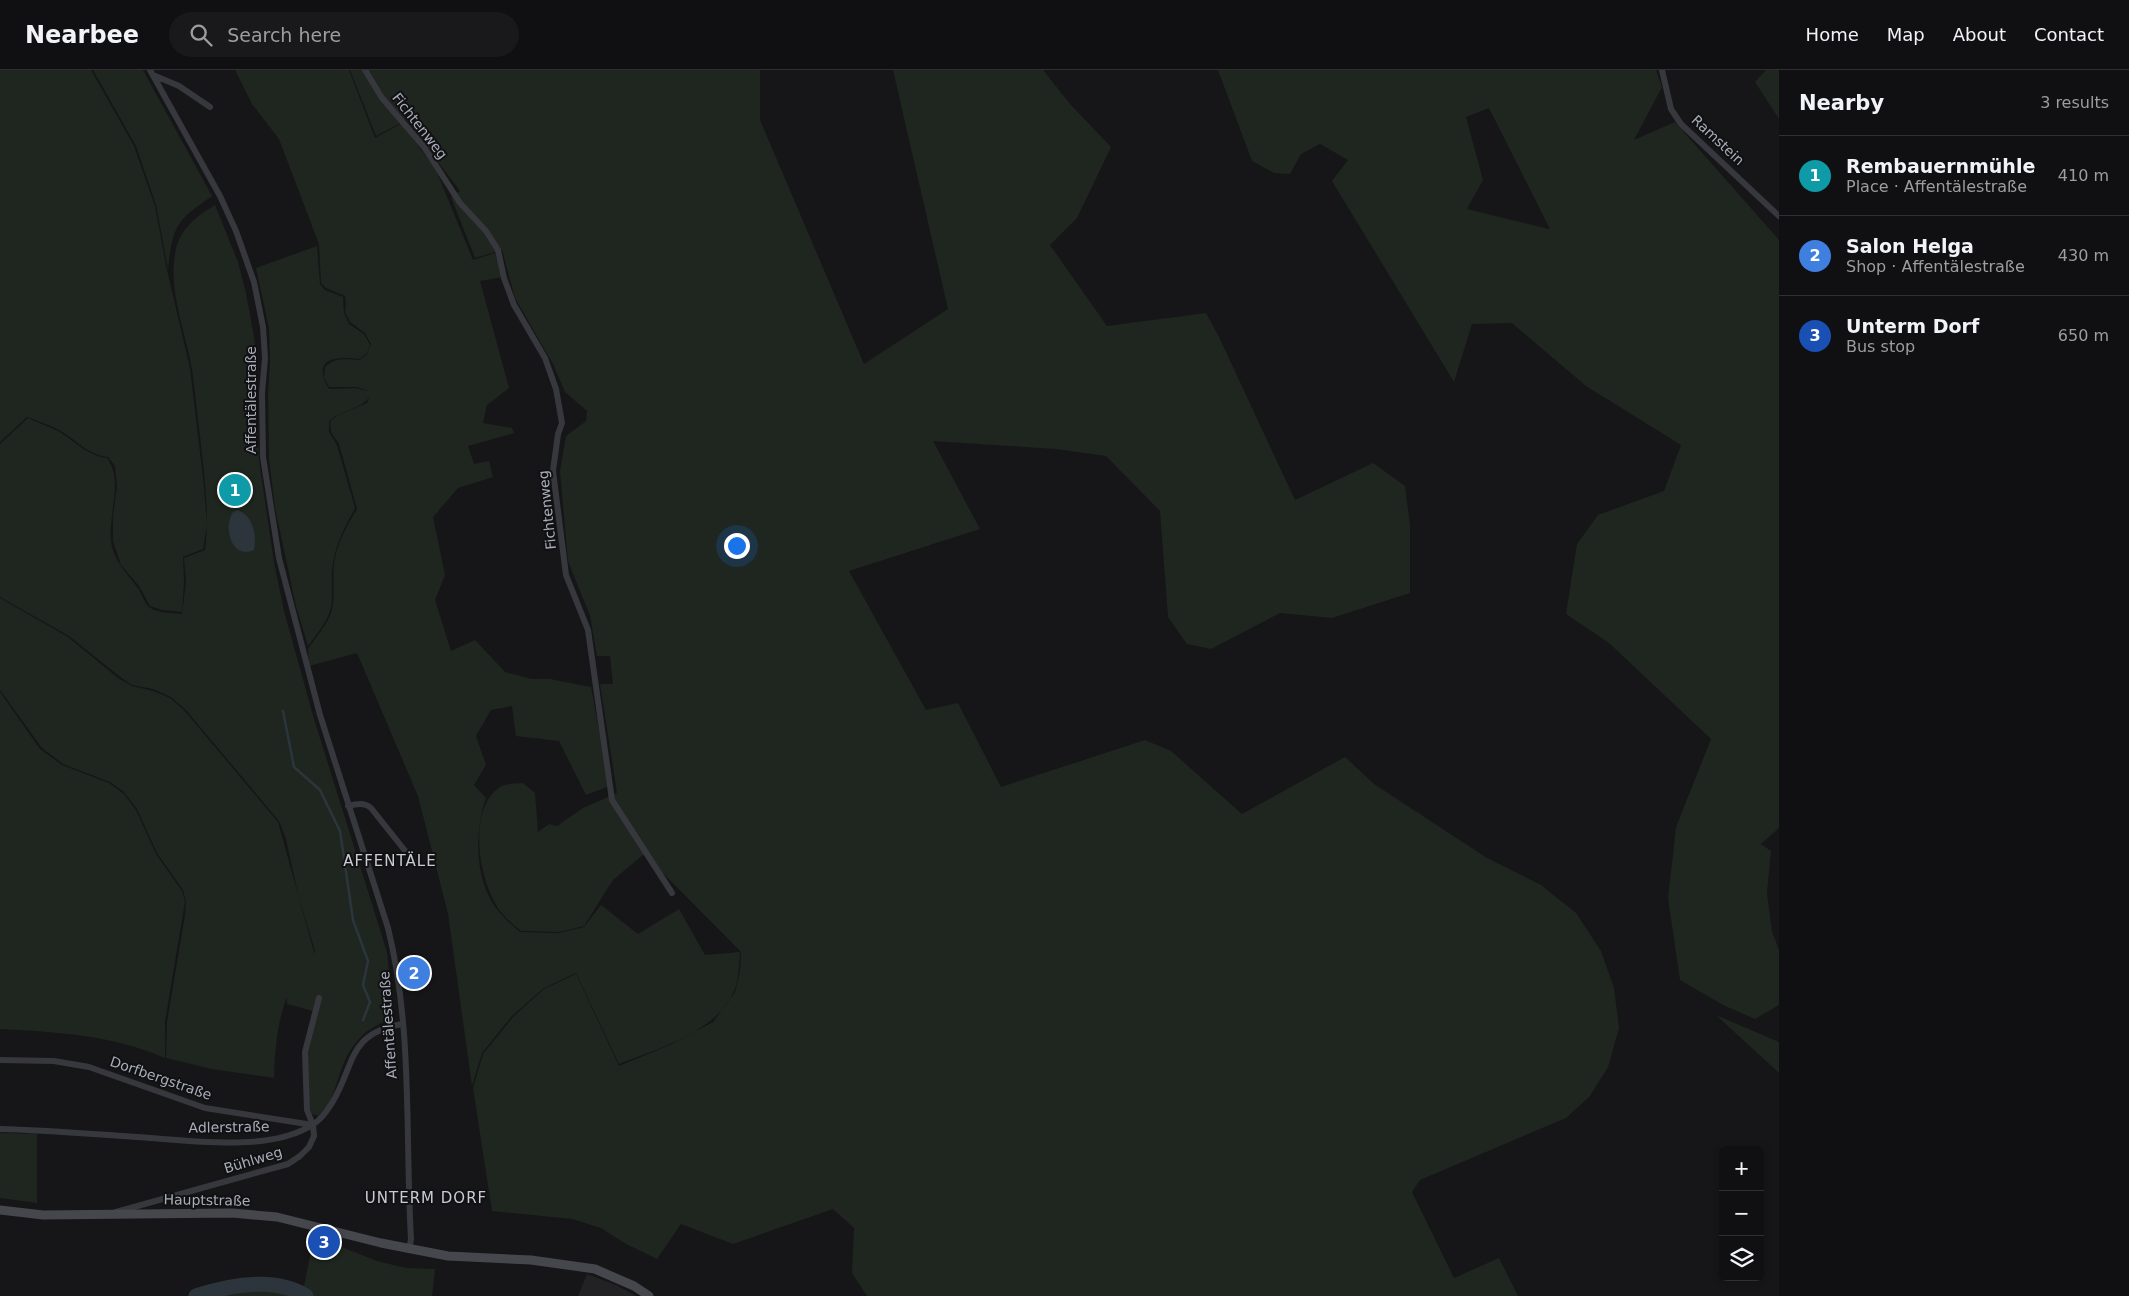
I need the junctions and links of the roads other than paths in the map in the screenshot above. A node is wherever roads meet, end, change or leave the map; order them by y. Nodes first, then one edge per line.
1 (365, 70) edge
2 (1662, 70) edge
3 (151, 73) edge
4 (210, 107) dead end
5 (1779, 216) edge
6 (348, 806) junction
7 (414, 862) dead end
8 (672, 893) dead end
9 (318, 998) dead end
10 (402, 1024) junction
11 (0, 1060) edge
12 (313, 1125) junction
13 (0, 1129) edge
14 (0, 1210) edge
15 (109, 1214) junction
16 (409, 1250) junction
17 (649, 1296) edge

1 - 8 street, Fichtenweg
2 - 5 street, Ramstein
3 - 4 street
3 - 6 street, Affentälestraße
6 - 7 street
6 - 10 street, Affentälestraße
9 - 12 street, Bühlweg
10 - 12 street, Adlerstraße
10 - 16 street, Affentälestraße
11 - 12 street, Dorfbergstraße
12 - 13 street, Adlerstraße
12 - 15 street, Bühlweg
14 - 15 main road, Hauptstraße
15 - 16 main road, Hauptstraße
16 - 17 main road

